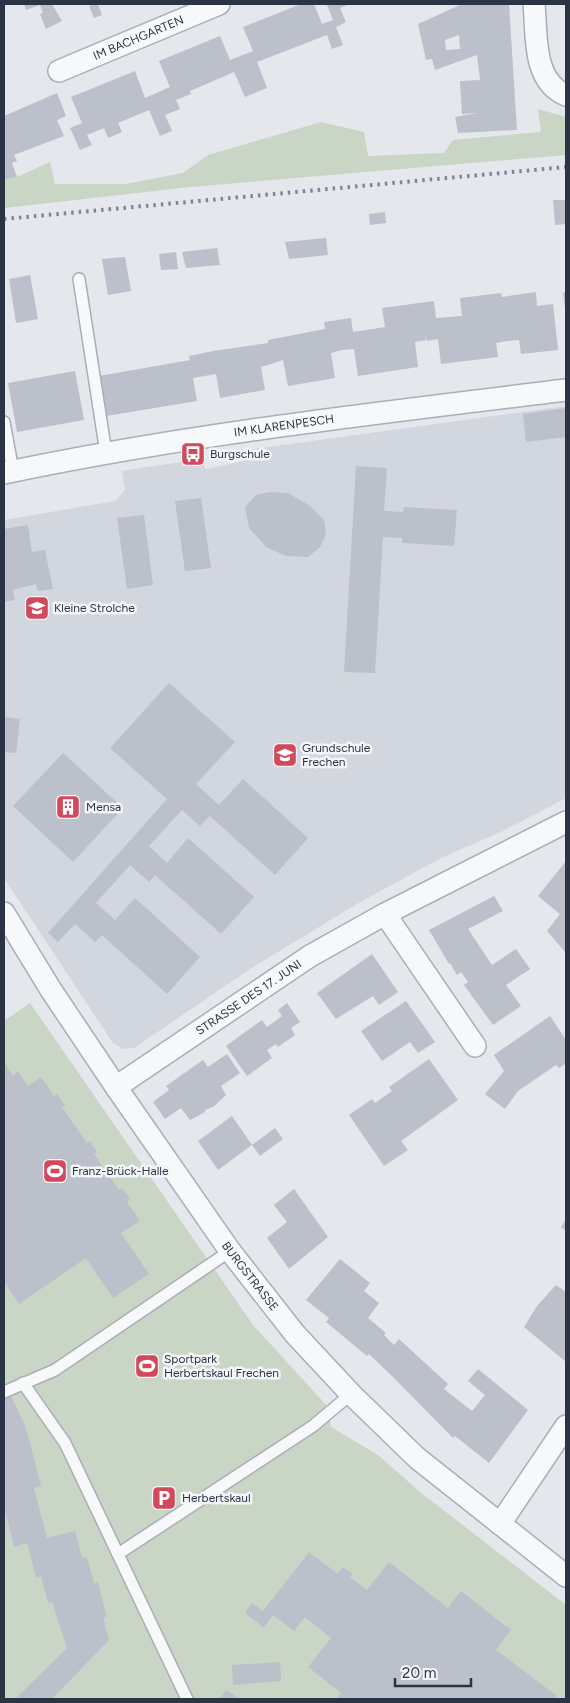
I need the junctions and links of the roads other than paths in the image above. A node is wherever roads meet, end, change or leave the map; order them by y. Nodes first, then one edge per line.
1 (217, 4) edge
2 (534, 4) edge
3 (59, 71) dead end
4 (566, 94) edge
5 (79, 279) dead end
6 (566, 390) edge
7 (4, 422) edge
8 (106, 453) junction
9 (8, 472) edge
10 (566, 822) edge
11 (4, 913) edge
12 (385, 914) junction
13 (475, 1046) dead end
14 (116, 1087) junction
15 (230, 1251) junction
16 (23, 1383) junction
17 (4, 1392) edge
18 (351, 1394) junction
19 (566, 1426) edge
20 (500, 1524) junction
21 (118, 1554) junction
22 (566, 1576) edge
23 (187, 1699) edge

1 - 3 street, IM BACHGARTEN
2 - 4 street
5 - 8 lane
6 - 8 street, IM KLARENPESCH
7 - 9 lane
8 - 9 street, IM KLARENPESCH
10 - 12 street, STRASSE DES 17. JUNI
11 - 14 street, BURGSTRASSE
12 - 13 street
12 - 14 street, STRASSE DES 17. JUNI
14 - 15 street, BURGSTRASSE
15 - 16 lane
15 - 18 street, BURGSTRASSE
16 - 17 lane
16 - 21 lane
18 - 20 street, BURGSTRASSE
18 - 21 lane
19 - 20 street
20 - 22 street, BURGSTRASSE
21 - 23 lane

